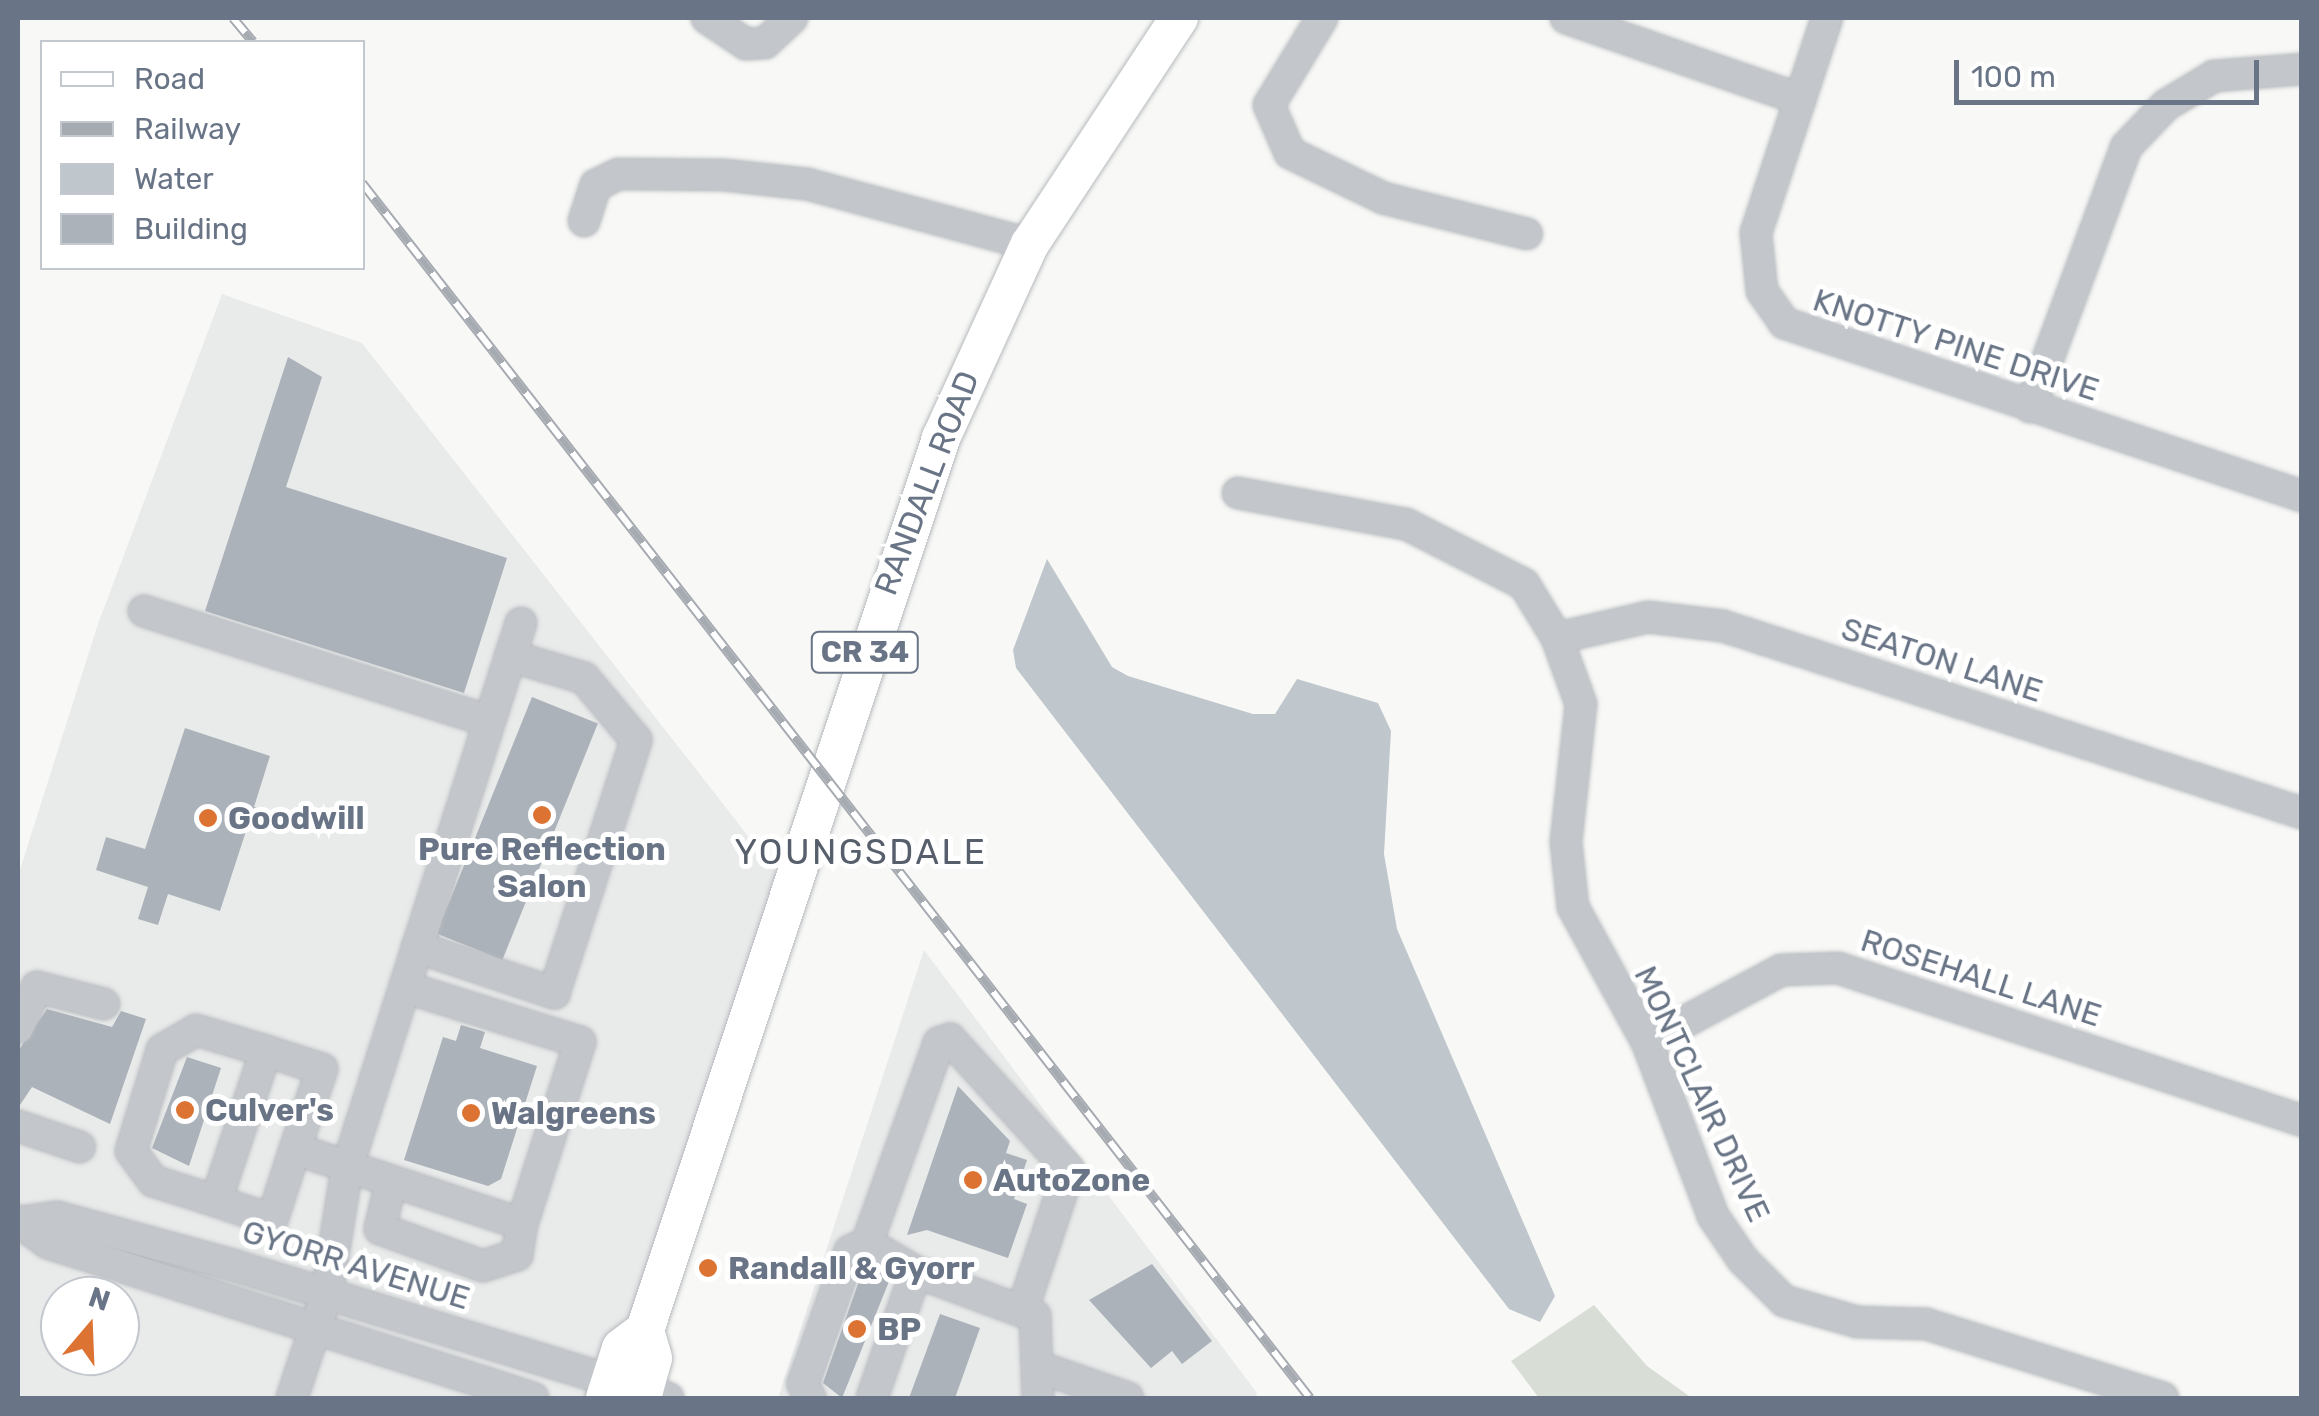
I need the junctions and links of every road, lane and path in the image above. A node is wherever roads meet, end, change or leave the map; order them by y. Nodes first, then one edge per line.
1 (707, 18) edge
2 (792, 18) edge
3 (1179, 18) edge
4 (1322, 18) edge
5 (1566, 18) edge
6 (1828, 18) edge
7 (2302, 70) edge
8 (1800, 99) junction
9 (584, 220) dead end
10 (1527, 234) dead end
11 (1030, 244) junction
12 (2030, 406) junction
13 (1238, 493) dead end
14 (2302, 496) edge
15 (144, 610) dead end
16 (521, 622) dead end
17 (1558, 638) junction
18 (510, 656) junction
19 (489, 721) junction
20 (2302, 813) edge
21 (418, 948) junction
22 (405, 986) junction
23 (104, 1004) dead end
24 (18, 1028) edge
25 (1647, 1042) junction
26 (266, 1051) junction
27 (2302, 1121) edge
28 (18, 1126) edge
29 (80, 1147) dead end
30 (295, 1150) junction
31 (347, 1168) junction
32 (391, 1182) junction
33 (216, 1201) junction
34 (19, 1224) edge
35 (522, 1224) junction
36 (867, 1243) junction
37 (916, 1272) junction
38 (327, 1292) junction
39 (1023, 1308) junction
40 (314, 1328) junction
41 (1039, 1367) junction
42 (2089, 1388) edge
43 (634, 1393) edge
44 (292, 1398) edge
45 (533, 1398) edge
46 (810, 1398) edge
47 (872, 1398) edge
48 (1038, 1398) edge
49 (1128, 1398) edge
50 (2163, 1398) edge

1 - 2 street
3 - 11 main road, RANDALL ROAD / CR 34
4 - 10 street
5 - 8 street
6 - 8 street, KNOTTY PINE DRIVE
7 - 12 street
8 - 12 street, KNOTTY PINE DRIVE
9 - 11 street
11 - 43 main road, RANDALL ROAD / CR 34
12 - 14 street, KNOTTY PINE DRIVE
13 - 17 street, MONTCLAIR DRIVE
15 - 19 street
16 - 18 street
17 - 20 street, SEATON LANE
17 - 25 street, MONTCLAIR DRIVE
18 - 19 street
18 - 21 street
19 - 21 street
21 - 22 street
22 - 31 street
22 - 35 street
23 - 24 street
25 - 27 street, ROSEHALL LANE
25 - 42 street, MONTCLAIR DRIVE
26 - 30 street
26 - 33 street
26 - 33 street
28 - 29 street
30 - 31 street
30 - 33 street
31 - 32 street
31 - 38 street
32 - 35 street
32 - 35 street
34 - 38 street, GYORR AVENUE
34 - 40 street, GYORR AVENUE
36 - 37 street
36 - 39 street
36 - 46 street
37 - 39 street
37 - 47 street
38 - 40 street
38 - 43 street, GYORR AVENUE
39 - 41 street
40 - 44 street
40 - 45 street, GYORR AVENUE
41 - 48 street
41 - 49 street
42 - 50 street, MONTCLAIR DRIVE

